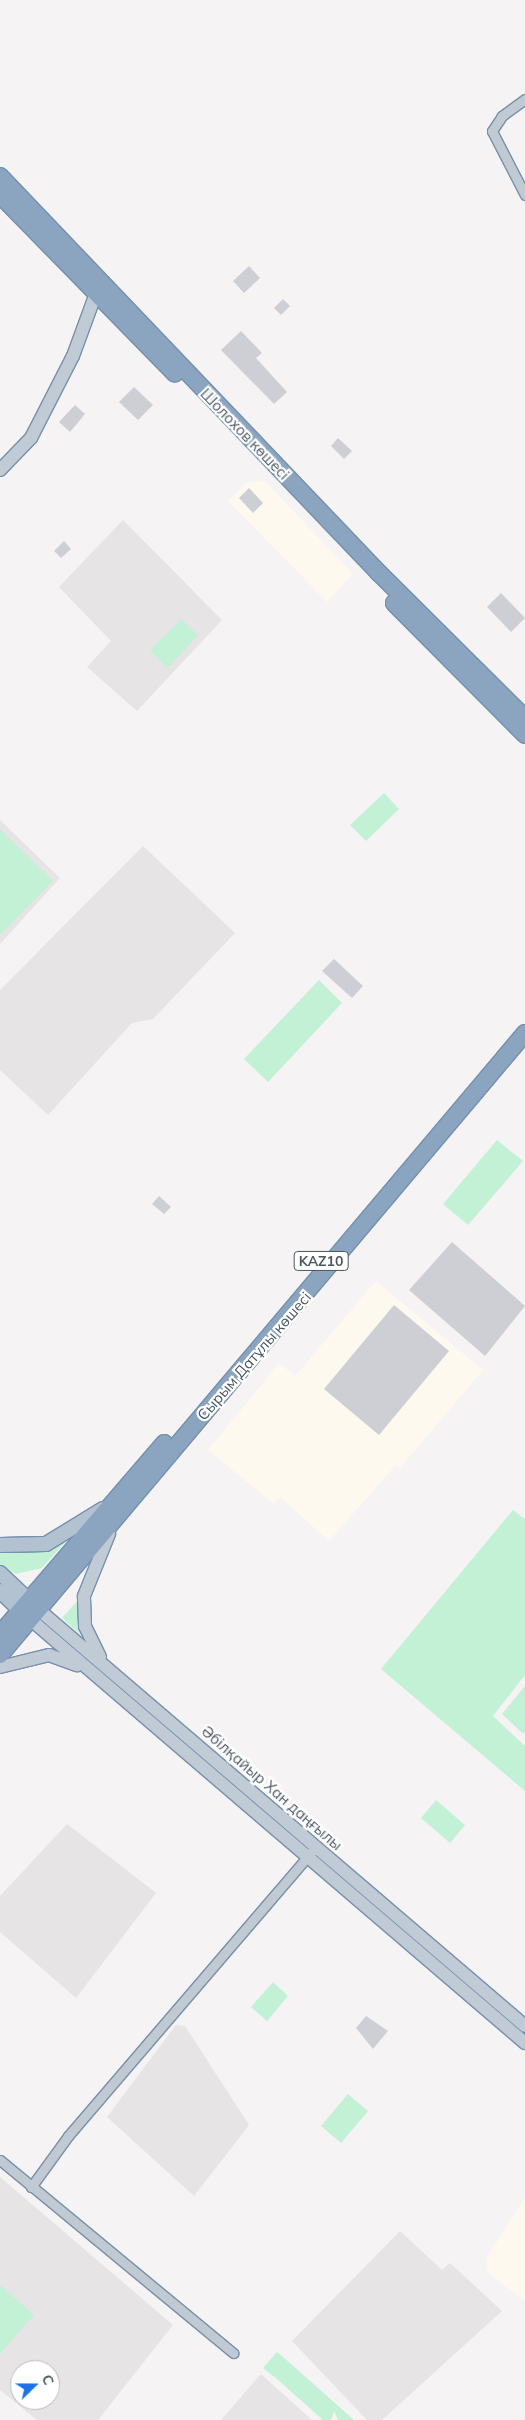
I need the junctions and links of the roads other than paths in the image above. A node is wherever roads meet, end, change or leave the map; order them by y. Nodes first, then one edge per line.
1 (525, 99) edge
2 (0, 176) edge
3 (0, 195) edge
4 (525, 195) edge
5 (100, 288) junction
6 (0, 470) edge
7 (525, 718) edge
8 (525, 735) edge
9 (525, 1019) edge
10 (525, 1033) edge
11 (490, 1067) junction
12 (118, 1506) junction
13 (0, 1545) edge
14 (0, 1573) edge
15 (0, 1591) edge
16 (29, 1610) junction
17 (0, 1634) edge
18 (0, 1655) edge
19 (0, 1667) edge
20 (111, 1671) junction
21 (102, 1681) junction
22 (316, 1847) junction
23 (307, 1857) junction
24 (525, 2026) edge
25 (525, 2043) edge
26 (0, 2160) edge
27 (31, 2187) junction
28 (233, 2353) dead end

1 - 4 street
2 - 5 highway, Шолохов көшесі
3 - 5 highway, Шолохов көшесі
5 - 6 main road
5 - 7 highway, Шолохов көшесі
5 - 8 highway, Шолохов көшесі
9 - 11 highway, Сырым Датұлы көшесі / KAZ10
10 - 11 highway, Сырым Датұлы көшесі / KAZ10
11 - 12 highway, Сырым Датұлы көшесі / KAZ10
12 - 13 main road
12 - 16 highway, Сырым Датұлы көшесі / KAZ10
12 - 20 main road
14 - 16 main road, Әбілқайыр Хан даңғылы
15 - 16 main road, Әбілқайыр Хан даңғылы
16 - 17 highway, Сырым Датұлы көшесі / KAZ10
16 - 18 highway, Сырым Датұлы көшесі / KAZ10
16 - 20 main road, Әбілқайыр Хан даңғылы
16 - 21 main road, Әбілқайыр Хан даңғылы
19 - 21 main road
20 - 22 main road, Әбілқайыр Хан даңғылы
21 - 23 main road, Әбілқайыр Хан даңғылы
22 - 23 street
22 - 24 main road, Әбілқайыр Хан даңғылы
23 - 25 main road, Әбілқайыр Хан даңғылы
23 - 27 street
26 - 27 street
27 - 28 street

